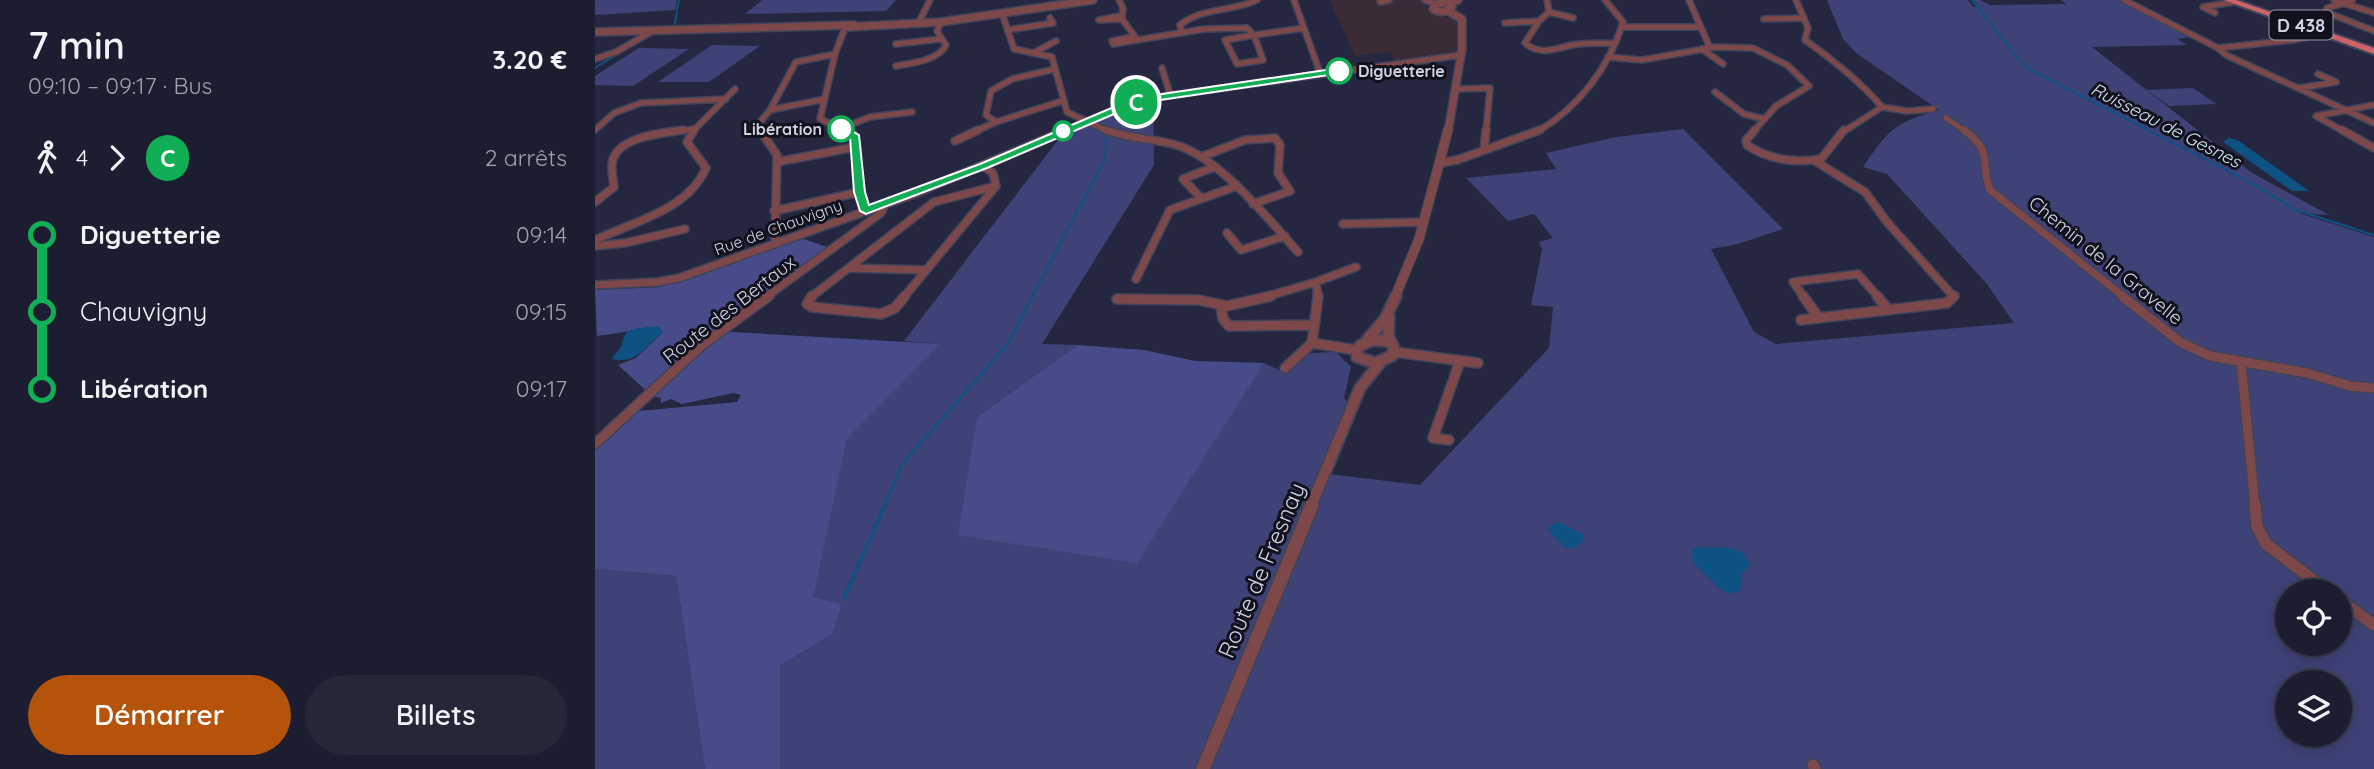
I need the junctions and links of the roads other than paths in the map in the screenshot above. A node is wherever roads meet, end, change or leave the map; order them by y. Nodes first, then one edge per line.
1 (930, 0) edge
2 (1093, 0) edge
3 (1119, 0) edge
4 (1257, 0) edge
5 (1294, 0) edge
6 (1389, 0) edge
7 (1425, 0) edge
8 (1458, 0) edge
9 (1547, 0) edge
10 (1605, 0) edge
11 (1689, 0) edge
12 (1796, 0) edge
13 (2124, 0) edge
14 (2334, 0) edge
15 (2231, 1) edge
16 (1380, 2) dead end
17 (2346, 2) edge
18 (1436, 4) joint
19 (1193, 5) dead end
20 (1449, 7) junction
21 (1549, 12) junction
22 (1002, 13) junction
23 (1199, 13) junction
24 (2215, 13) dead end
25 (2374, 13) edge
26 (1050, 18) dead end
27 (1573, 18) dead end
28 (1804, 18) junction
29 (1764, 19) dead end
30 (1539, 21) junction
31 (940, 22) junction
32 (1505, 23) dead end
33 (918, 24) junction
34 (844, 26) junction
35 (1622, 27) junction
36 (1699, 27) junction
37 (1304, 28) junction
38 (1007, 30) junction
39 (2374, 30) edge
40 (595, 32) edge
41 (651, 32) junction
42 (1182, 33) junction
43 (2322, 33) junction
44 (1254, 36) junction
45 (940, 39) junction
46 (1056, 41) dead end
47 (1613, 43) junction
48 (896, 44) dead end
49 (2218, 48) junction
50 (1706, 49) junction
51 (2374, 51) edge
52 (1033, 53) junction
53 (835, 54) junction
54 (1461, 55) junction
55 (1608, 57) junction
56 (595, 60) edge
57 (1723, 64) dead end
58 (896, 66) dead end
59 (1162, 68) dead end
60 (1055, 69) junction
61 (1320, 73) junction
62 (2318, 74) dead end
63 (2300, 88) junction
64 (735, 89) dead end
65 (1457, 89) junction
66 (1715, 92) dead end
67 (1170, 94) junction
68 (726, 99) junction
69 (825, 99) junction
70 (1062, 101) junction
71 (2374, 105) edge
72 (1882, 107) junction
73 (1933, 109) dead end
74 (770, 110) junction
75 (2346, 110) junction
76 (912, 112) dead end
77 (1946, 118) dead end
78 (1764, 119) junction
79 (996, 122) junction
80 (1084, 122) junction
81 (2374, 123) edge
82 (694, 129) junction
83 (840, 129) junction
84 (595, 130) edge
85 (955, 141) dead end
86 (855, 147) junction
87 (2374, 148) edge
88 (1484, 150) junction
89 (1201, 158) junction
90 (1815, 161) junction
91 (778, 162) junction
92 (1441, 163) junction
93 (983, 166) junction
94 (1214, 167) junction
95 (996, 186) junction
96 (1237, 186) junction
97 (860, 192) junction
98 (1201, 198) junction
99 (595, 202) edge
100 (885, 204) junction
101 (1253, 204) junction
102 (774, 211) junction
103 (866, 211) junction
104 (1424, 222) junction
105 (1343, 224) dead end
106 (685, 229) dead end
107 (1227, 233) dead end
108 (1285, 236) junction
109 (595, 240) edge
110 (775, 243) junction
111 (595, 246) edge
112 (1298, 252) dead end
113 (1356, 267) dead end
114 (849, 268) junction
115 (925, 270) junction
116 (1136, 279) dead end
117 (1316, 282) junction
118 (595, 285) edge
119 (1117, 299) dead end
120 (1221, 307) junction
121 (1888, 309) junction
122 (1388, 317) junction
123 (1819, 318) junction
124 (1801, 320) dead end
125 (1313, 325) junction
126 (1367, 341) junction
127 (1312, 343) junction
128 (1392, 347) junction
129 (1358, 355) junction
130 (1460, 361) junction
131 (2241, 362) junction
132 (1380, 363) junction
133 (1478, 363) dead end
134 (1285, 368) dead end
135 (1360, 388) junction
136 (2374, 388) edge
137 (1449, 440) dead end
138 (595, 444) edge
139 (2312, 579) edge
140 (2352, 609) edge
141 (2374, 625) edge
142 (1203, 769) edge

1 - 33 street
2 - 22 street
3 - 42 street
4 - 23 street
5 - 37 street
6 - 16 street
7 - 18 street
8 - 20 street
9 - 21 street
10 - 35 street
11 - 36 street
12 - 28 street
13 - 49 street
14 - 17 street
15 - 24 street
15 - 43 main road, D 438
17 - 25 street
17 - 39 street
18 - 20 street
19 - 23 street
20 - 54 street
21 - 27 street
21 - 30 street
22 - 31 street
22 - 38 street
23 - 42 street
26 - 38 street
28 - 29 street
28 - 72 street
30 - 32 street
30 - 47 street
31 - 33 street
31 - 45 street
33 - 34 street
34 - 41 street
34 - 53 street
35 - 36 street
35 - 47 street
36 - 50 street
37 - 44 street
37 - 61 street
38 - 52 street
40 - 41 street
41 - 56 street
42 - 44 street
43 - 49 street
43 - 51 main road, D 438
44 - 44 street
45 - 48 street
45 - 58 street
46 - 52 street
47 - 55 street
49 - 63 street
50 - 55 street
50 - 57 street
50 - 78 street
52 - 60 street
53 - 69 street
53 - 74 street
54 - 61 street, Rue de Chauvigny
54 - 65 street
55 - 88 street
59 - 67 street
60 - 70 street
60 - 79 street
61 - 67 street, Rue de Chauvigny
62 - 63 street
63 - 75 street
64 - 68 street
65 - 88 street
65 - 92 street
66 - 78 street
67 - 80 street, Rue de Chauvigny
68 - 82 street
68 - 84 street
69 - 74 street
69 - 83 street
70 - 79 street
70 - 80 street
71 - 75 street
72 - 73 street
72 - 90 street
74 - 91 street
75 - 81 street
75 - 87 street
76 - 83 street
77 - 131 street, Chemin de la Gravelle
78 - 90 street
79 - 85 street
80 - 89 street
80 - 93 street, Rue de Chauvigny
82 - 99 street
82 - 109 street
83 - 86 street
86 - 91 street
86 - 97 street
88 - 92 street
89 - 94 street
89 - 101 street
90 - 121 street
91 - 102 street
92 - 104 street
93 - 95 street
93 - 100 street, Rue de Chauvigny
94 - 96 street
94 - 98 street
95 - 114 street
95 - 115 street
96 - 98 street
96 - 101 street
97 - 102 street
97 - 103 street
98 - 116 street
100 - 103 street, Rue de Chauvigny
100 - 138 street, Route des Bertaux
101 - 108 street
102 - 110 street
103 - 110 street, Rue de Chauvigny
104 - 105 street
104 - 122 street
106 - 111 street
107 - 108 street
108 - 112 street
110 - 118 street, Rue de Chauvigny
113 - 117 street
114 - 115 street
114 - 115 street
117 - 120 street
117 - 125 street
119 - 120 street
120 - 125 street
121 - 123 street
121 - 123 street
122 - 126 street
122 - 128 street
123 - 124 street
125 - 127 street
126 - 128 street
126 - 129 street
127 - 129 street
127 - 134 street
128 - 130 street
128 - 132 street
129 - 132 street
129 - 135 street, Route de Fresnay
130 - 133 street
130 - 137 street
131 - 136 street, Chemin de la Gravelle
131 - 139 street
132 - 135 street, Route de Fresnay
135 - 142 street, Route de Fresnay
140 - 141 street

